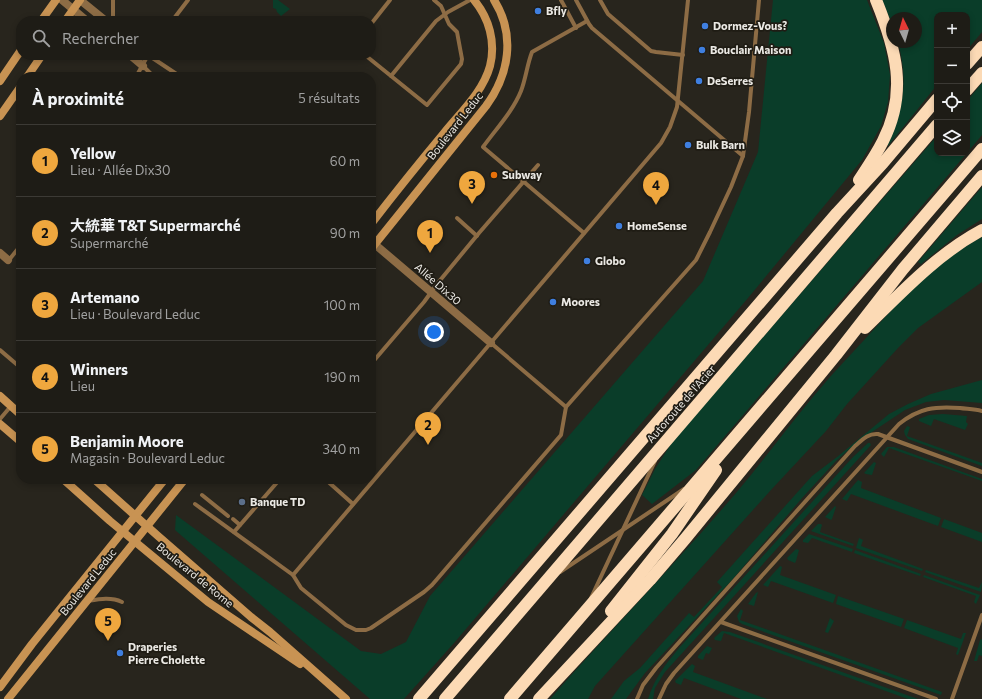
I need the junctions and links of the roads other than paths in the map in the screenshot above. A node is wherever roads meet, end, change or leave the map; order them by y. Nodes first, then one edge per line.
1 (56, 0) edge
2 (62, 0) edge
3 (80, 0) edge
4 (113, 0) edge
5 (188, 0) edge
6 (390, 0) edge
7 (434, 0) edge
8 (470, 0) edge
9 (474, 0) edge
10 (494, 0) edge
11 (561, 0) edge
12 (576, 0) edge
13 (600, 0) edge
14 (688, 0) edge
15 (759, 0) edge
16 (876, 0) edge
17 (73, 10) junction
18 (444, 14) junction
19 (45, 16) edge
20 (69, 16) edge
21 (81, 16) edge
22 (100, 16) edge
23 (113, 16) edge
24 (176, 16) edge
25 (376, 18) edge
26 (587, 21) junction
27 (576, 28) junction
28 (982, 47) edge
29 (683, 55) junction
30 (16, 57) edge
31 (39, 60) edge
32 (136, 60) edge
33 (146, 60) edge
34 (156, 60) edge
35 (371, 60) edge
36 (970, 61) edge
37 (143, 66) junction
38 (30, 72) edge
39 (139, 72) edge
40 (149, 72) edge
41 (174, 72) edge
42 (982, 73) edge
43 (391, 76) junction
44 (0, 80) edge
45 (970, 87) edge
46 (16, 93) edge
47 (678, 102) junction
48 (934, 103) edge
49 (0, 116) edge
50 (934, 128) edge
51 (982, 149) edge
52 (743, 156) junction
53 (538, 165) dead end
54 (982, 176) edge
55 (524, 182) junction
56 (837, 213) junction
57 (376, 218) edge
58 (457, 218) dead end
59 (982, 230) edge
60 (584, 233) junction
61 (477, 236) junction
62 (376, 240) edge
63 (16, 248) edge
64 (376, 248) edge
65 (3, 257) edge
66 (430, 293) junction
67 (491, 343) junction
68 (0, 350) edge
69 (836, 355) junction
70 (376, 358) edge
71 (16, 364) edge
72 (0, 396) edge
73 (11, 406) junction
74 (566, 407) junction
75 (16, 410) edge
76 (981, 410) edge
77 (752, 417) junction
78 (0, 419) edge
79 (0, 424) edge
80 (16, 438) edge
81 (887, 438) junction
82 (663, 444) junction
83 (982, 472) edge
84 (376, 477) edge
85 (700, 477) junction
86 (69, 484) edge
87 (100, 484) edge
88 (161, 484) edge
89 (181, 484) edge
90 (276, 484) edge
91 (330, 484) edge
92 (370, 484) edge
93 (202, 495) dead end
94 (195, 504) dead end
95 (353, 504) junction
96 (135, 516) junction
97 (228, 516) dead end
98 (232, 519) dead end
99 (240, 525) junction
100 (147, 527) junction
101 (623, 529) junction
102 (123, 531) junction
103 (234, 532) junction
104 (135, 541) junction
105 (293, 574) junction
106 (544, 583) junction
107 (88, 601) junction
108 (122, 602) dead end
109 (982, 615) edge
110 (582, 616) junction
111 (721, 622) junction
112 (569, 666) junction
113 (321, 678) junction
114 (0, 687) edge
115 (8, 699) edge
116 (346, 699) edge
117 (419, 699) edge
118 (445, 699) edge
119 (510, 699) edge
120 (539, 699) edge
121 (637, 699) edge
122 (659, 699) edge
123 (936, 699) edge
124 (952, 699) edge

1 - 19 street
2 - 17 street
3 - 17 street
3 - 22 street
4 - 23 lane
5 - 24 lane
6 - 25 lane
7 - 18 lane
8 - 18 lane
9 - 57 street, Boulevard Leduc
10 - 62 street, Boulevard Leduc
11 - 27 lane
12 - 26 lane
13 - 29 lane
14 - 29 lane
15 - 52 lane
16 - 56 highway
17 - 20 street
17 - 21 street
18 - 43 lane
18 - 43 lane
26 - 27 lane
26 - 47 lane
27 - 55 lane
28 - 36 highway
29 - 47 lane
30 - 44 street
31 - 38 street
32 - 37 street
33 - 37 lane
34 - 41 lane
35 - 43 lane
37 - 39 lane
37 - 40 lane
42 - 45 highway
46 - 49 street
47 - 52 lane
47 - 60 lane
48 - 56 highway
50 - 82 highway, Autoroute de l'Acier
51 - 77 highway
52 - 74 lane
53 - 55 lane
54 - 69 highway
55 - 60 lane
55 - 61 lane
56 - 117 highway
58 - 61 lane
59 - 69 highway
60 - 67 lane
61 - 66 lane
63 - 65 lane
64 - 66 street, Allée Dix30
66 - 67 street, Allée Dix30
66 - 70 lane
67 - 74 lane
67 - 84 lane
68 - 71 lane
69 - 112 highway
72 - 73 street
73 - 75 street
73 - 78 lane
74 - 105 lane
76 - 81 lane
77 - 85 highway
77 - 112 highway
79 - 80 street
81 - 83 lane
81 - 111 lane
81 - 121 lane
82 - 101 lane
82 - 106 highway, Autoroute de l'Acier
85 - 101 lane
85 - 110 highway
86 - 102 street, Boulevard de Rome
87 - 96 street, Boulevard de Rome
88 - 96 street, Boulevard Leduc
89 - 100 street, Boulevard Leduc
90 - 99 lane
91 - 95 lane
92 - 95 lane
93 - 97 lane
94 - 103 lane
95 - 105 lane
96 - 100 street, Boulevard de Rome
96 - 102 street, Boulevard Leduc
98 - 99 lane
99 - 103 lane
100 - 104 street, Boulevard Leduc
100 - 113 street, Boulevard de Rome
101 - 106 lane
101 - 110 lane
102 - 104 street, Boulevard de Rome
102 - 114 street, Boulevard Leduc
103 - 105 lane
104 - 107 street, Boulevard Leduc
104 - 113 street, Boulevard de Rome
106 - 118 highway, Autoroute de l'Acier
107 - 108 lane
107 - 115 street, Boulevard Leduc
109 - 124 lane
110 - 119 highway
111 - 122 lane
111 - 123 lane
112 - 120 highway
113 - 116 street, Boulevard de Rome

